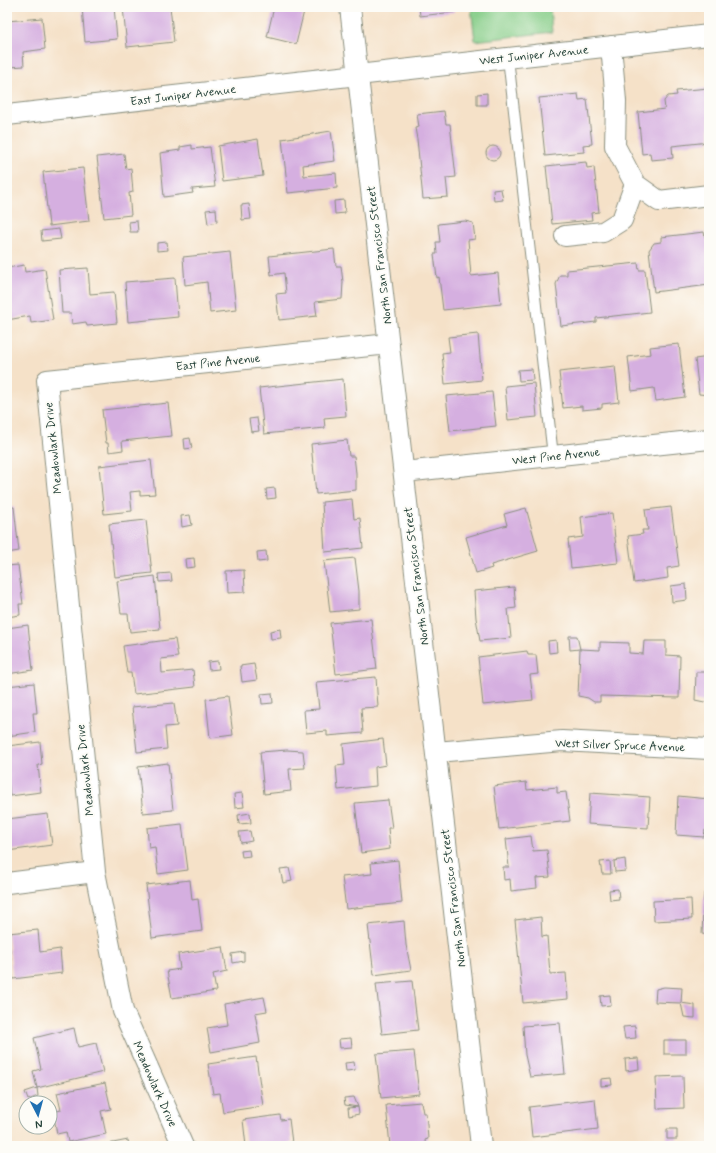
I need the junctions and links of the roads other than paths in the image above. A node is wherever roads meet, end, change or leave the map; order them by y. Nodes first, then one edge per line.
1 (350, 7) edge
2 (709, 35) edge
3 (611, 46) junction
4 (508, 58) junction
5 (358, 74) junction
6 (7, 115) edge
7 (635, 184) junction
8 (709, 195) edge
9 (565, 236) dead end
10 (389, 344) junction
11 (47, 380) joint
12 (709, 439) edge
13 (552, 456) junction
14 (404, 472) junction
15 (709, 749) edge
16 (436, 752) junction
17 (95, 872) junction
18 (7, 883) edge
19 (183, 1146) edge
20 (481, 1146) edge

1 - 5 street, North San Francisco Street
2 - 3 street, West Juniper Avenue
3 - 4 street, West Juniper Avenue
3 - 7 street
4 - 5 street, West Juniper Avenue
4 - 13 lane
5 - 6 street, East Juniper Avenue
5 - 10 street, North San Francisco Street
7 - 8 street
7 - 9 street
10 - 11 street, East Pine Avenue
10 - 14 street, North San Francisco Street
11 - 17 street, Meadowlark Drive
12 - 13 street, West Pine Avenue
13 - 14 street, West Pine Avenue
14 - 16 street, North San Francisco Street
15 - 16 street, West Silver Spruce Avenue
16 - 20 street, North San Francisco Street
17 - 18 street
17 - 19 street, Meadowlark Drive

